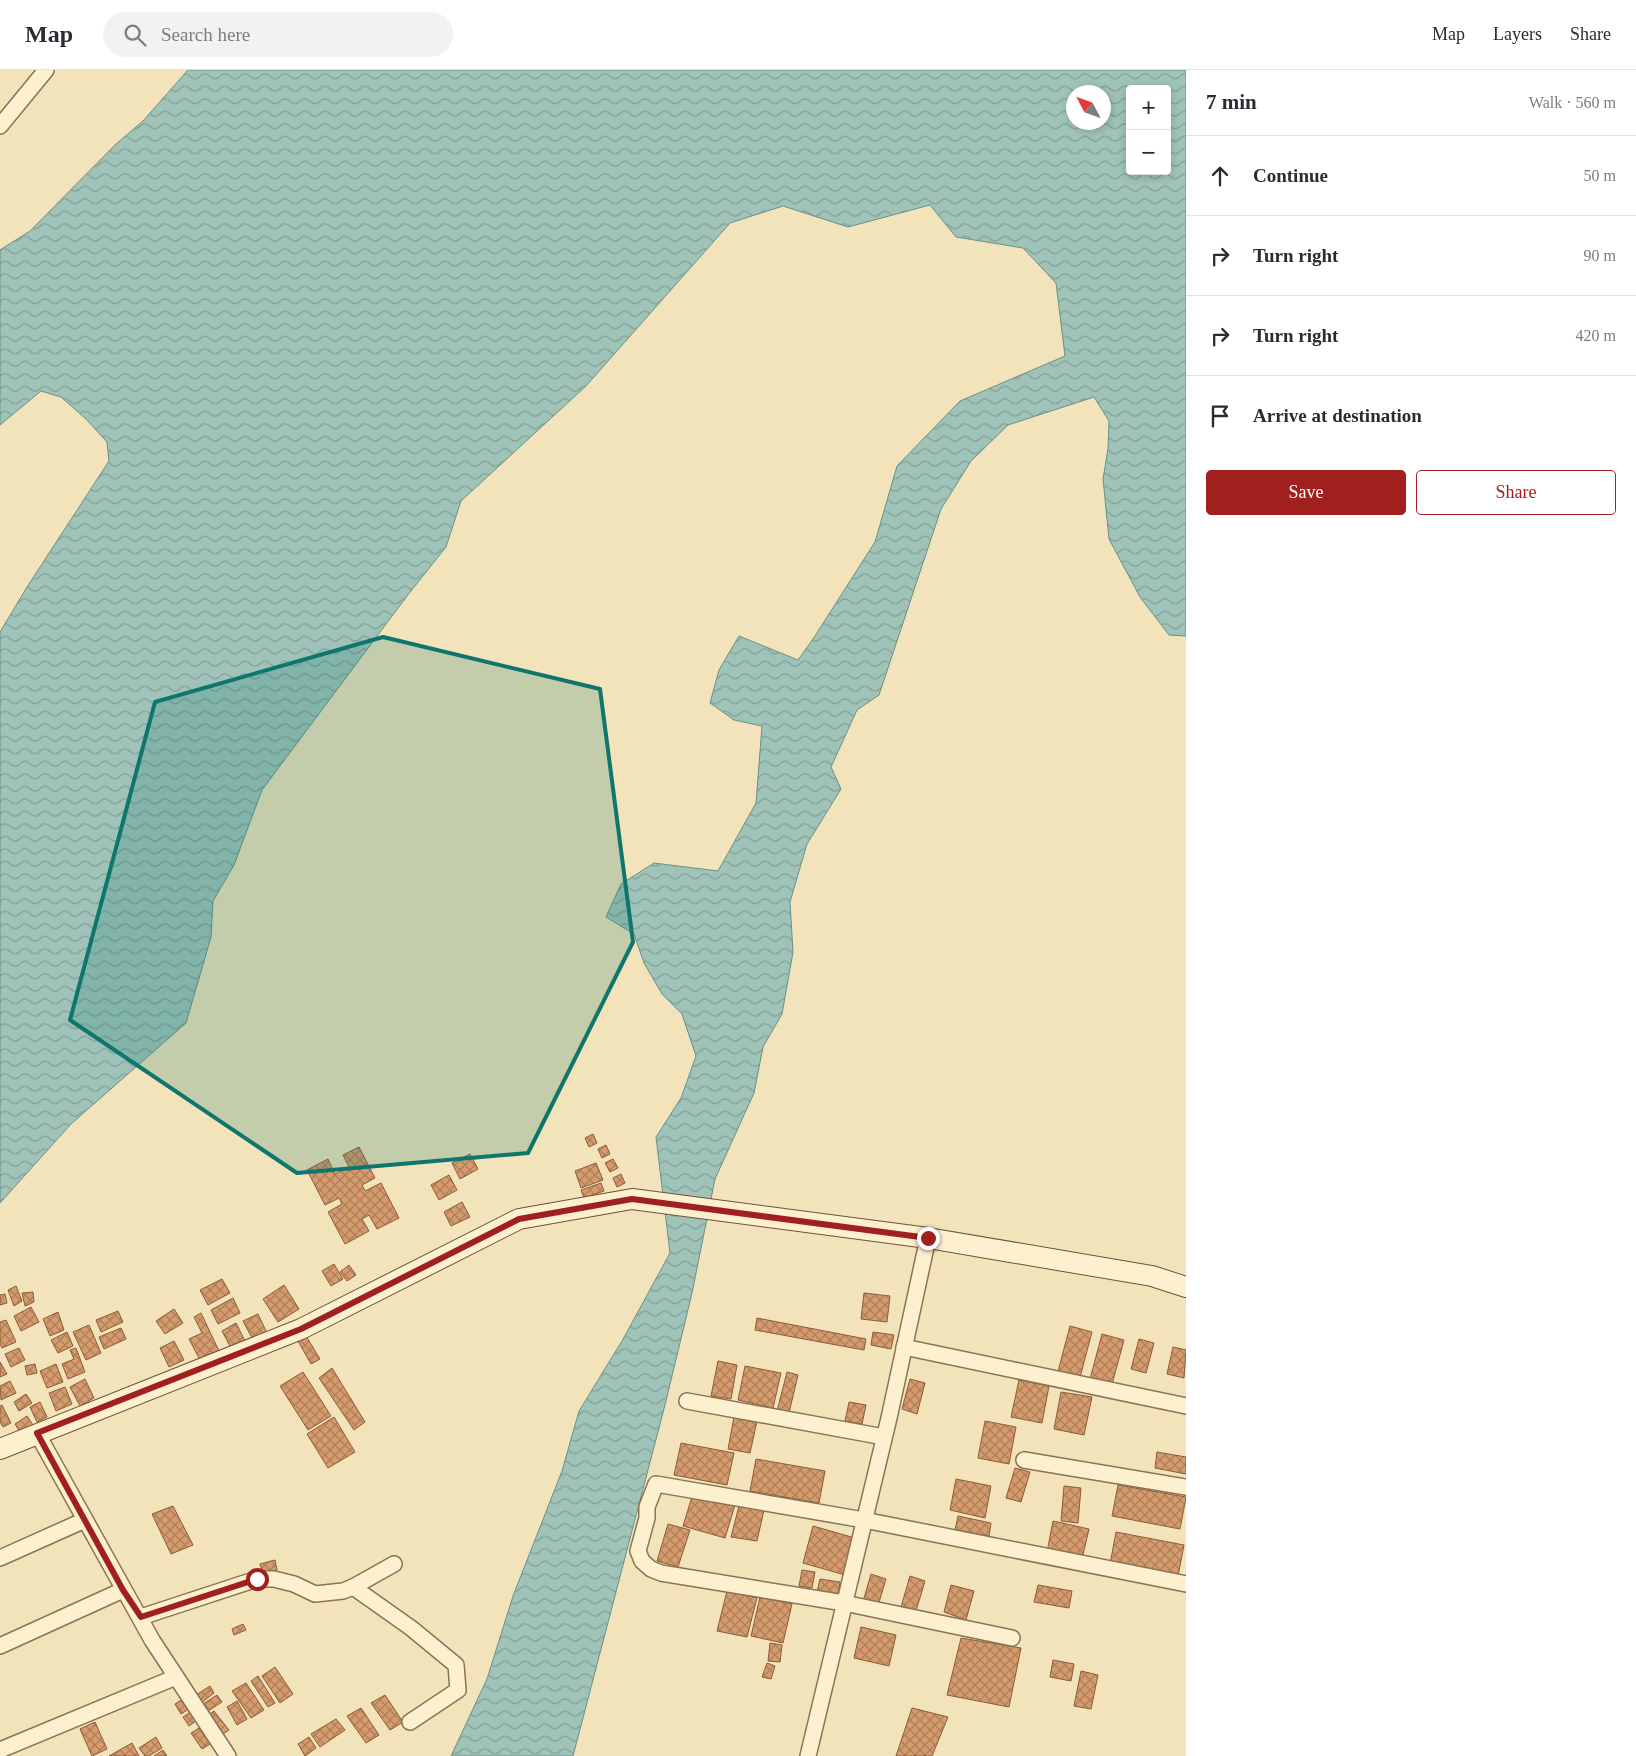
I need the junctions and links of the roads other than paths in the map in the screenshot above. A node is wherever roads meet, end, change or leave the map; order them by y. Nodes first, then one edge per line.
1 (46, 70) edge
2 (0, 126) edge
3 (928, 1238) junction
4 (1186, 1287) edge
5 (904, 1347) junction
6 (687, 1401) dead end
7 (1186, 1406) edge
8 (37, 1433) junction
9 (884, 1437) junction
10 (0, 1449) edge
11 (1024, 1460) dead end
12 (1186, 1487) edge
13 (85, 1520) junction
14 (864, 1520) junction
15 (0, 1558) edge
16 (394, 1564) dead end
17 (1186, 1584) edge
18 (353, 1587) junction
19 (123, 1590) junction
20 (844, 1603) junction
21 (141, 1617) junction
22 (1012, 1638) dead end
23 (0, 1646) edge
24 (176, 1677) junction
25 (410, 1722) dead end
26 (2, 1752) edge
27 (228, 1756) edge
28 (808, 1756) edge

1 - 2 street
3 - 4 street
3 - 5 street
3 - 8 street
5 - 7 street
5 - 9 street
6 - 9 street
8 - 10 street
8 - 13 street
9 - 14 street
11 - 12 street
13 - 15 street
13 - 19 street
14 - 17 street
14 - 20 street
14 - 20 street
16 - 18 street
18 - 21 street
18 - 25 street
19 - 21 street
19 - 23 street
20 - 22 street
20 - 28 street
21 - 24 street
24 - 26 street
24 - 27 street

